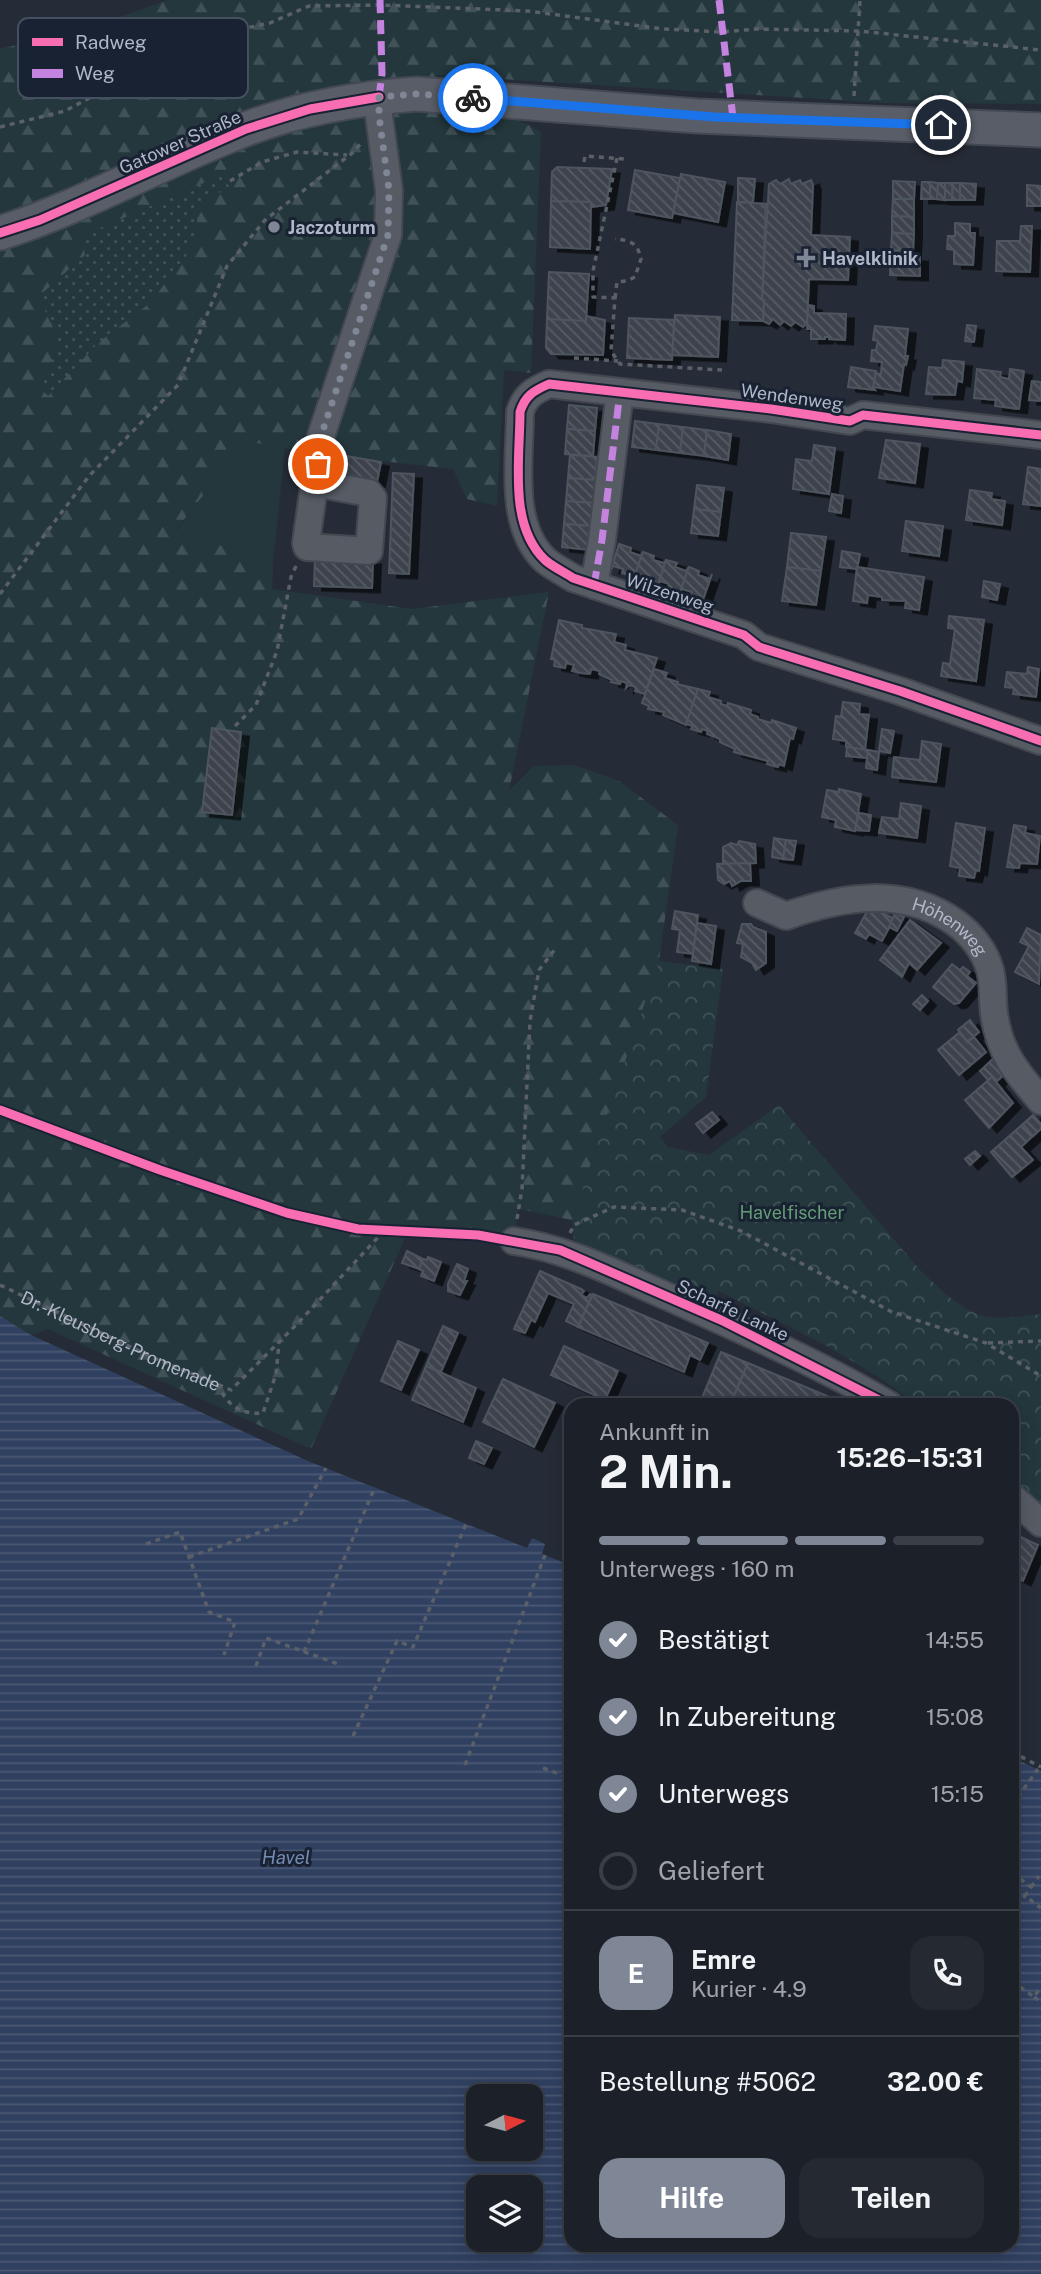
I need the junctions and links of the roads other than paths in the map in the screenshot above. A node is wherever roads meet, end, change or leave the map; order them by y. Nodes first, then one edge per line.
1 (379, 106) junction
2 (1041, 130) edge
3 (0, 233) edge
4 (621, 392) junction
5 (1041, 435) edge
6 (315, 483) junction
7 (594, 585) junction
8 (1041, 741) edge
9 (757, 903) dead end
10 (1041, 1101) edge
11 (514, 1241) road end
12 (875, 1398) edge
13 (1019, 1503) edge
14 (1041, 1523) edge

1 - 2 main road, Gatower Straße
1 - 3 main road, Gatower Straße
1 - 6 street
4 - 5 street, Wendenweg
4 - 7 street
4 - 7 street, Wilzenweg
6 - 6 street
7 - 8 street, Wilzenweg
9 - 10 street, Höhenweg
11 - 12 street, Scharfe Lanke
13 - 14 street

